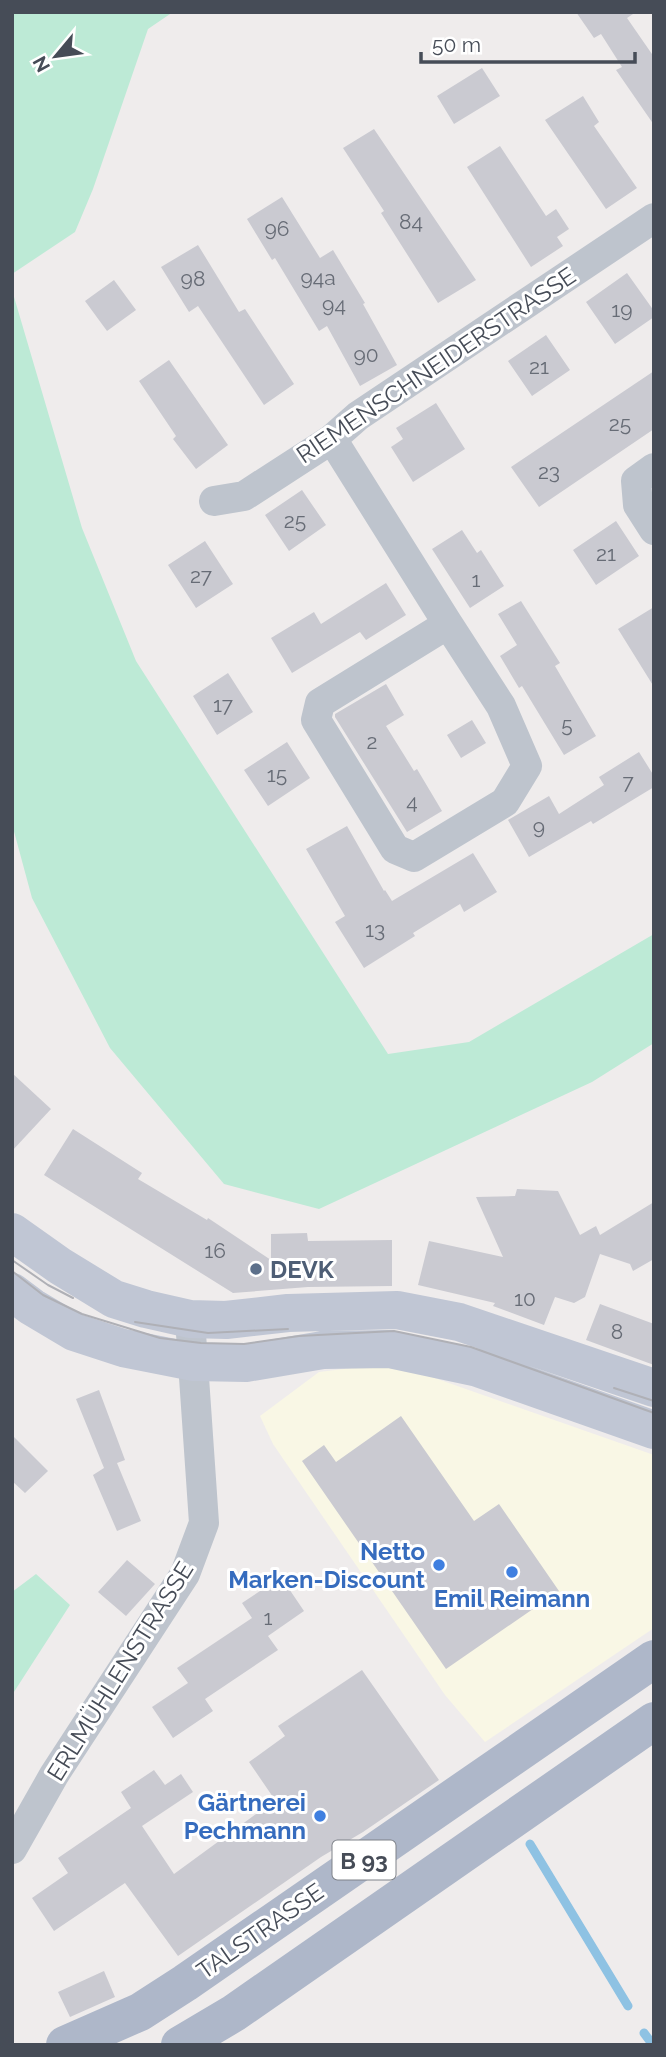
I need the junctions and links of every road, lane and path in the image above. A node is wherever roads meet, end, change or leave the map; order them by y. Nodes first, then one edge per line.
1 (652, 223) edge
2 (332, 439) junction
3 (654, 468) edge
4 (214, 501) dead end
5 (654, 530) edge
6 (448, 624) junction
7 (12, 1232) edge
8 (12, 1292) edge
9 (190, 1319) junction
10 (194, 1362) junction
11 (654, 1388) edge
12 (654, 1430) edge
13 (654, 1659) edge
14 (654, 1721) edge
15 (12, 1849) edge
16 (65, 2045) edge
17 (180, 2045) edge

1 - 2 street, RIEMENSCHNEIDERSTRASSE
2 - 4 street, RIEMENSCHNEIDERSTRASSE
2 - 6 street
3 - 5 street
6 - 6 street
7 - 9 street
8 - 10 street
9 - 10 street, ERLMÜHLENSTRASSE
9 - 11 street
10 - 12 street
10 - 15 street, ERLMÜHLENSTRASSE
13 - 16 main road, TALSTRASSE / B 93
14 - 17 main road, B 93

